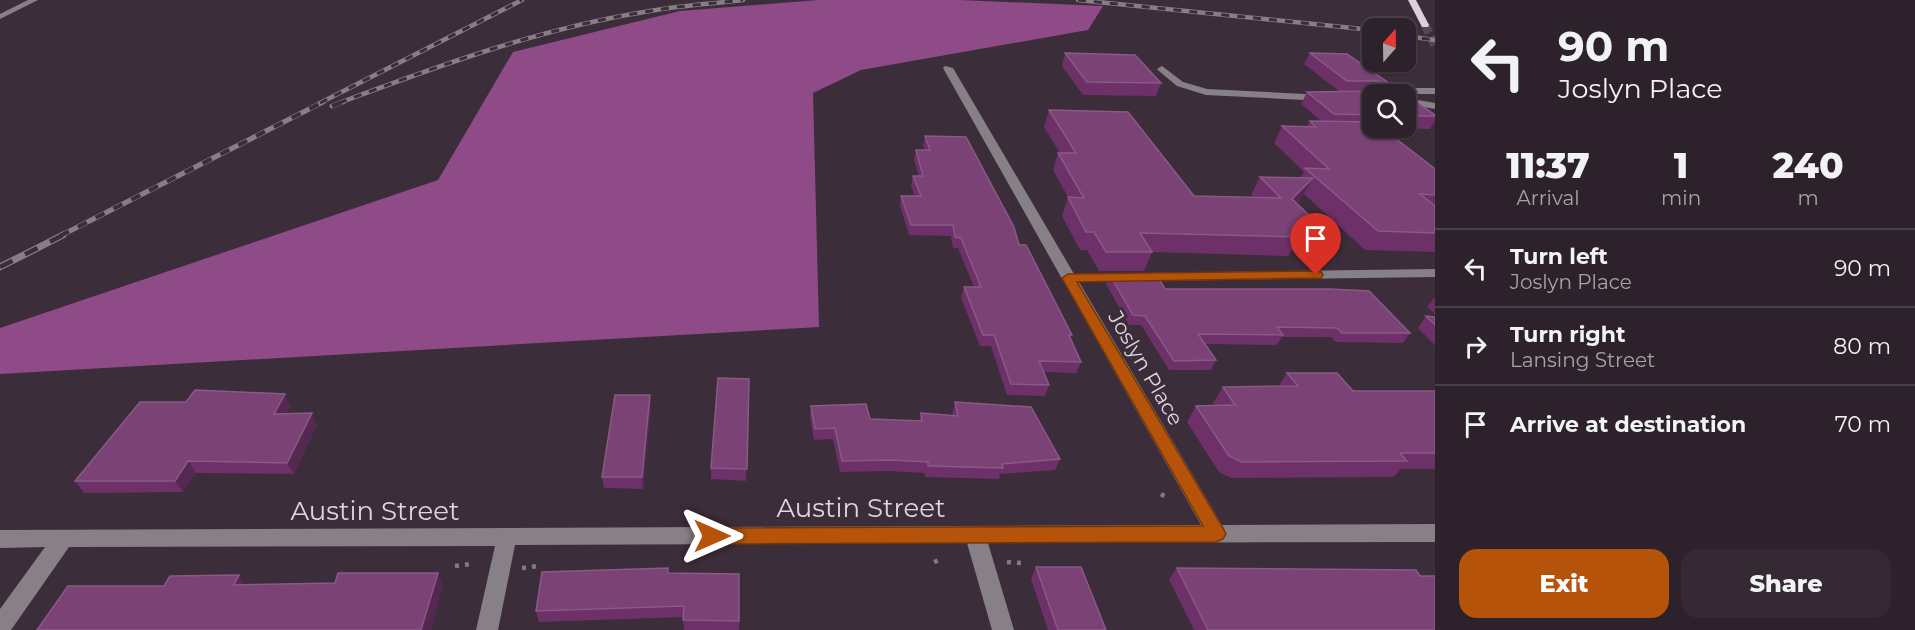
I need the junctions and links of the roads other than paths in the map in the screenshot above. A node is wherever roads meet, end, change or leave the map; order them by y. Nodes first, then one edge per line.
1 (34, 0) edge
2 (1412, 0) edge
3 (0, 17) edge
4 (1425, 25) tunnel mouth
5 (948, 69) dead end
6 (1162, 69) dead end
7 (1416, 90) edge
8 (1435, 91) edge
9 (1336, 98) edge
10 (1416, 103) edge
11 (1435, 106) edge
12 (1435, 273) edge
13 (1068, 278) junction
14 (1435, 533) edge
15 (1216, 534) junction
16 (975, 535) junction
17 (507, 537) junction
18 (0, 539) edge
19 (63, 539) junction
20 (0, 627) edge
21 (487, 630) edge
22 (1003, 630) edge

1 - 3 street
2 - 4 main road
5 - 13 street, Joslyn Place
6 - 9 street
7 - 8 street
10 - 11 street
12 - 13 street
13 - 15 street, Joslyn Place
14 - 15 street, Austin Street
15 - 16 street, Austin Street
16 - 17 street, Austin Street
16 - 22 street
17 - 19 street, Austin Street
17 - 21 street
18 - 19 street, Austin Street
19 - 20 street

